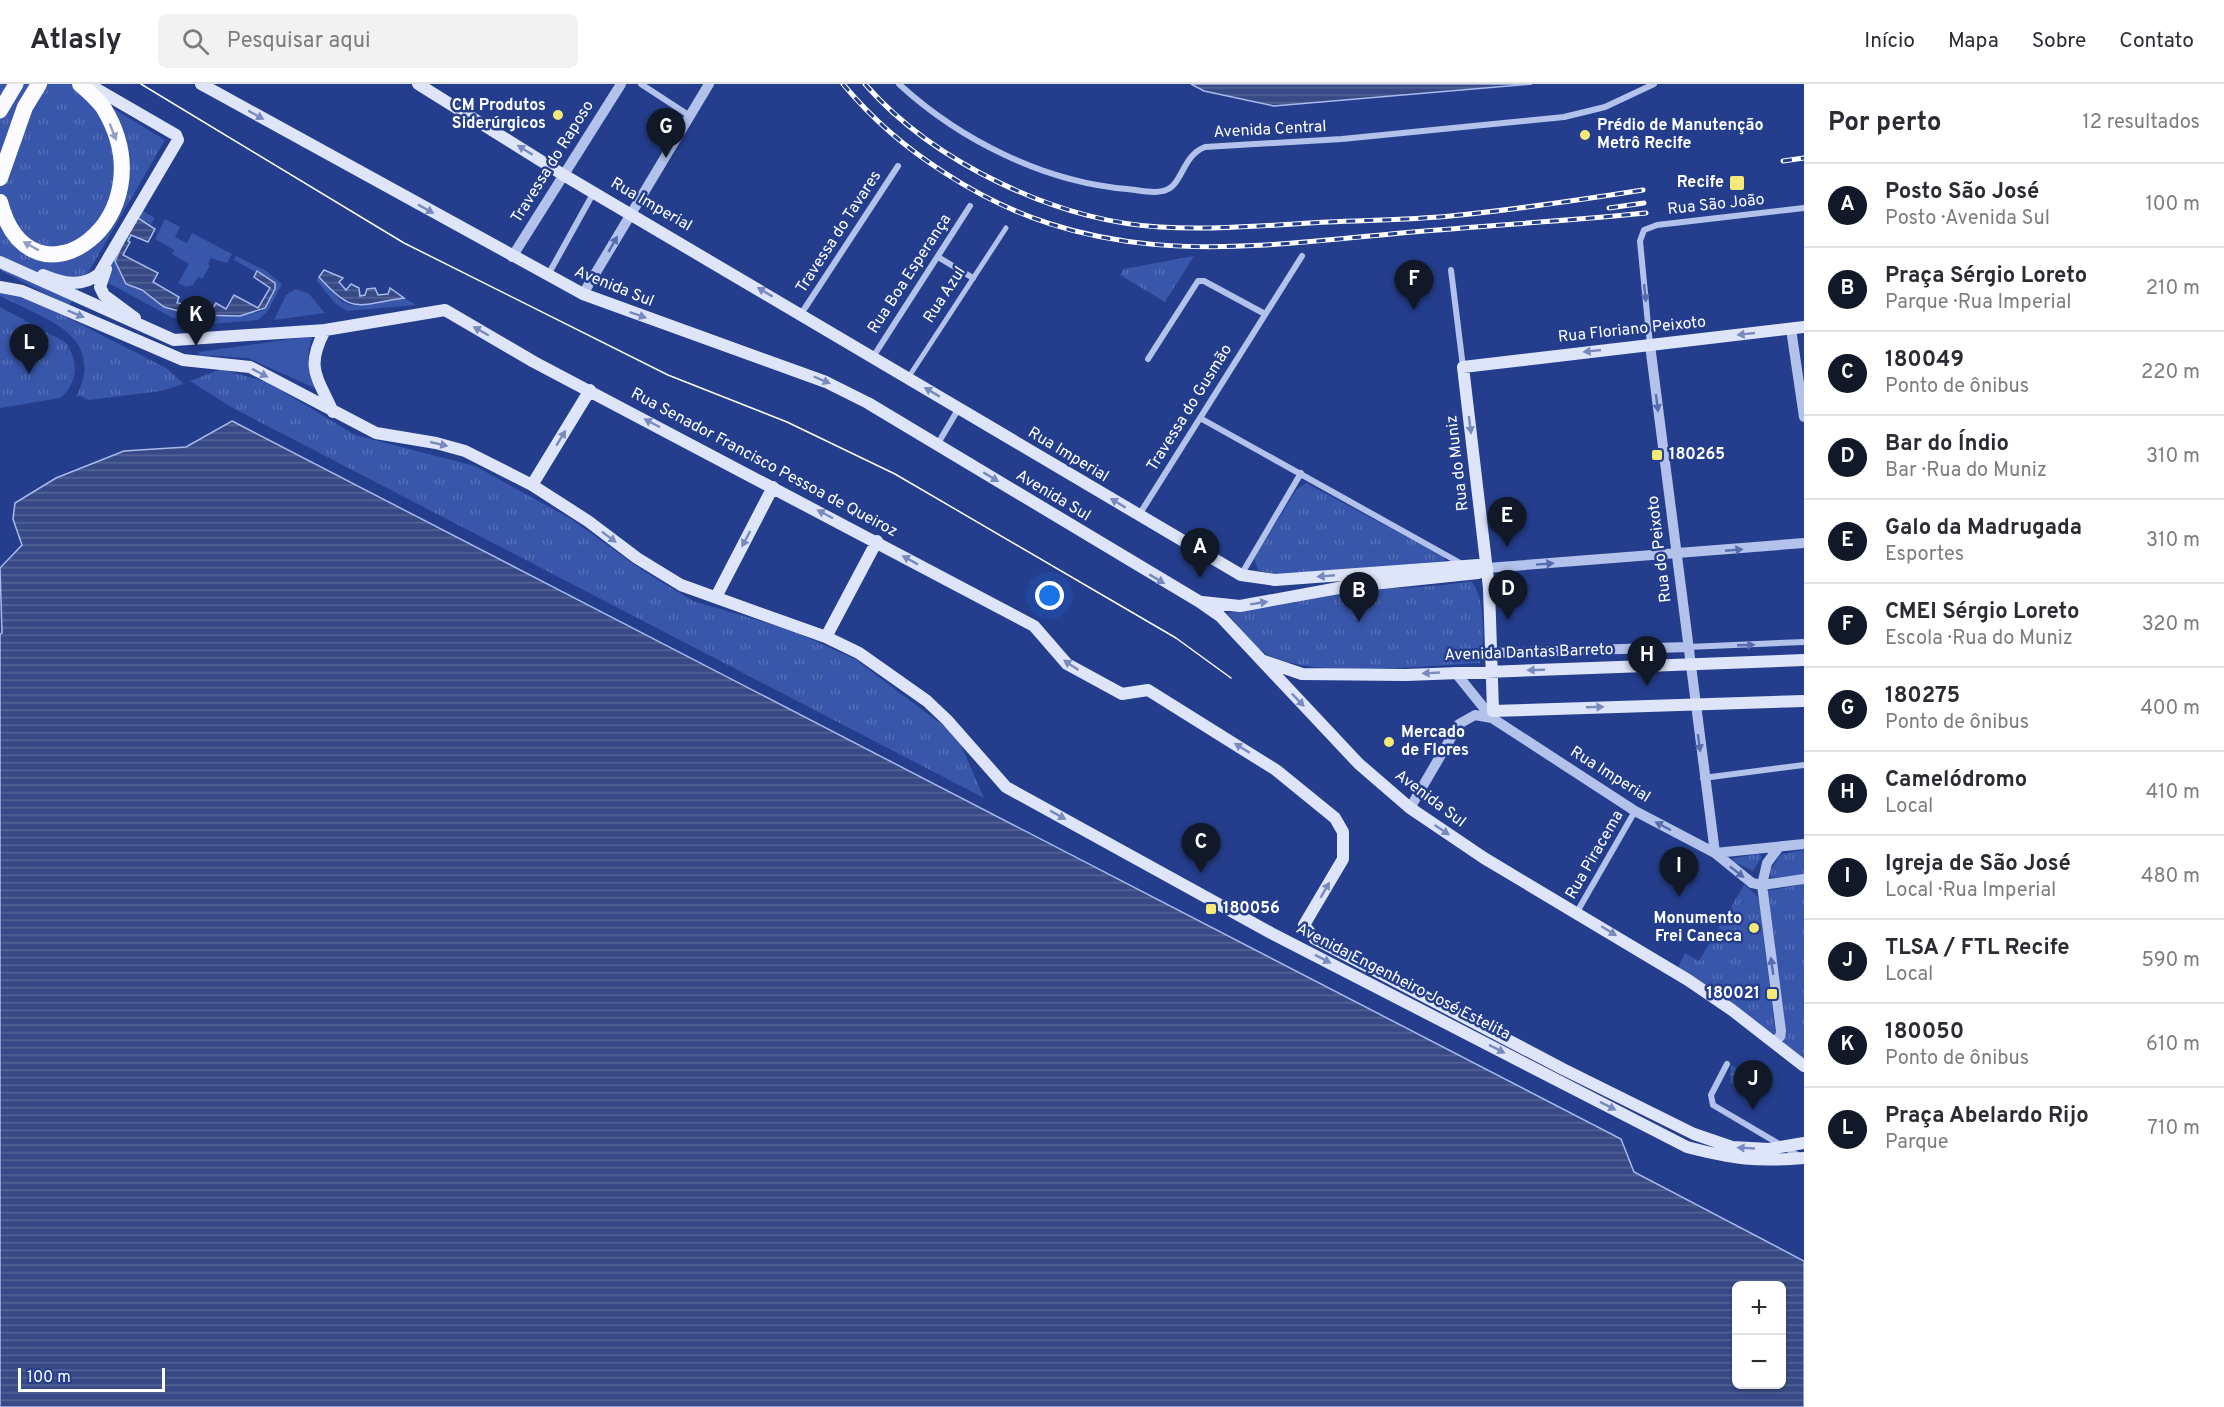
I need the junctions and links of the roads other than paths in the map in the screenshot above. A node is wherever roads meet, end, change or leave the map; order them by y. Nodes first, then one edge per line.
1 (16, 84) edge
2 (39, 84) edge
3 (81, 84) edge
4 (88, 84) edge
5 (418, 84) edge
6 (621, 84) edge
7 (641, 84) edge
8 (709, 84) edge
9 (899, 84) edge
10 (1654, 84) edge
11 (204, 85) edge
12 (25, 107) junction
13 (0, 111) edge
14 (690, 116) junction
15 (0, 150) edge
16 (898, 166) dead end
17 (562, 174) junction
18 (0, 178) edge
19 (594, 191) junction
20 (0, 202) edge
21 (970, 206) dead end
22 (1804, 208) edge
23 (632, 212) junction
24 (1006, 228) dead end
25 (1640, 241) joint
26 (113, 251) junction
27 (1302, 256) dead end
28 (512, 257) junction
29 (938, 257) junction
30 (2, 263) edge
31 (1451, 270) dead end
32 (548, 276) junction
33 (973, 278) junction
34 (0, 287) edge
35 (583, 294) junction
36 (801, 314) junction
37 (1265, 314) junction
38 (142, 327) junction
39 (1804, 327) edge
40 (1791, 329) junction
41 (325, 330) junction
42 (1650, 345) junction
43 (873, 357) junction
44 (1148, 359) dead end
45 (1463, 367) junction
46 (908, 378) junction
47 (590, 390) junction
48 (959, 408) junction
49 (333, 412) junction
50 (1804, 417) edge
51 (1200, 418) junction
52 (937, 445) junction
53 (1302, 473) junction
54 (532, 485) junction
55 (773, 487) junction
56 (1139, 516) junction
57 (877, 541) junction
58 (1484, 543) junction
59 (1804, 543) edge
60 (1676, 554) junction
61 (1487, 568) junction
62 (1466, 569) junction
63 (1241, 575) junction
64 (716, 597) junction
65 (1200, 602) junction
66 (826, 637) junction
67 (1804, 642) edge
68 (1687, 646) junction
69 (1492, 653) junction
70 (1257, 658) junction
71 (1804, 660) edge
72 (1689, 664) junction
73 (1455, 672) junction
74 (1490, 672) junction
75 (1804, 701) edge
76 (1694, 704) junction
77 (1492, 715) junction
78 (1804, 765) edge
79 (1703, 778) junction
80 (1410, 808) junction
81 (1635, 811) junction
82 (1804, 844) edge
83 (1779, 848) junction
84 (1715, 853) junction
85 (1804, 879) edge
86 (1762, 885) junction
87 (1577, 912) junction
88 (1304, 925) junction
89 (1271, 933) junction
90 (1777, 1036) junction
91 (1726, 1064) dead end
92 (1804, 1066) edge
93 (1560, 1074) junction
94 (1804, 1143) edge
95 (1804, 1158) edge

1 - 13 main road
2 - 12 highway
3 -> 20 highway
4 - 26 main road
17 -> 5 main road, Rua Imperial
6 - 17 street, Travessa do Raposo
7 - 14 street
8 - 14 street
9 - 10 street, Avenida Central
11 -> 28 main road, Avenida Sul
12 - 15 main road
12 - 18 highway
14 - 23 street
16 - 36 street, Travessa do Tavares
17 - 19 main road, Rua Imperial
17 - 28 street, Travessa do Raposo
19 - 23 main road, Rua Imperial
19 - 32 street
21 - 29 street, Rua Boa Esperança
22 - 25 street, Rua São João
35 -> 23 street
36 -> 23 main road, Rua Imperial
24 - 33 street, Rua Azul
25 -> 42 street, Rua do Peixoto
26 - 30 main road
26 - 38 main road
27 - 37 street, Travessa do Gusmão
28 - 32 main road, Avenida Sul
29 - 33 street
29 - 43 street, Rua Boa Esperança
30 - 38 main road, Rua Senador Francisco Pessoa de Queiroz
31 - 45 street, Rua do Muniz
32 - 35 main road, Avenida Sul
33 - 46 street, Rua Azul
34 -> 49 main road, Avenida Engenheiro José Estelita
35 -> 52 main road, Avenida Sul
36 - 43 main road, Rua Imperial
37 - 44 street
37 - 51 street, Travessa do Gusmão
38 - 41 main road, Rua Senador Francisco Pessoa de Queiroz
39 - 40 main road, Rua Floriano Peixoto
40 -> 42 main road, Rua Floriano Peixoto
40 - 50 street
47 -> 41 main road, Rua Senador Francisco Pessoa de Queiroz
41 - 49 main road
42 -> 45 main road, Rua Floriano Peixoto
42 -> 60 street, Rua do Peixoto
43 - 46 main road, Rua Imperial
45 -> 58 main road, Rua do Muniz
48 -> 46 main road, Rua Imperial
54 -> 47 main road
55 -> 47 main road, Rua Senador Francisco Pessoa de Queiroz
48 - 52 street
56 -> 48 main road, Rua Imperial
49 -> 54 main road, Avenida Engenheiro José Estelita
51 - 53 street
51 - 56 street, Travessa do Gusmão
52 -> 65 main road, Avenida Sul
53 - 62 street
53 - 63 street
54 -> 64 main road, Avenida Engenheiro José Estelita
57 -> 55 main road, Rua Senador Francisco Pessoa de Queiroz
55 -> 64 main road
56 - 63 main road, Rua Imperial
57 - 66 main road
88 -> 57 main road, Rua Senador Francisco Pessoa de Queiroz
58 - 61 main road, Rua do Muniz
58 - 62 main road
60 -> 59 street
61 -> 60 street
60 - 68 street, Rua do Peixoto
61 - 62 main road, Rua Imperial
61 - 69 main road, Rua do Muniz
62 -> 63 main road, Rua Imperial
65 -> 62 main road, Rua Imperial
64 - 66 main road, Avenida Engenheiro José Estelita
65 - 70 main road, Avenida Sul
66 -> 89 main road, Avenida Engenheiro José Estelita
68 -> 67 street, Avenida Dantas Barreto
68 - 69 street, Avenida Dantas Barreto
68 - 72 street, Rua do Peixoto
69 - 74 main road
73 -> 70 main road, Avenida Dantas Barreto
70 -> 80 main road, Avenida Sul
71 - 72 main road, Avenida Dantas Barreto
72 -> 74 main road, Avenida Dantas Barreto
72 - 76 street, Rua do Peixoto
73 - 74 main road, Avenida Dantas Barreto
73 - 77 street, Rua Imperial
74 - 77 main road
75 - 76 main road
77 -> 76 main road
76 -> 79 street, Rua do Peixoto
77 - 80 street
77 - 81 street, Rua Imperial
78 - 79 street
79 - 84 street, Rua do Peixoto
80 -> 87 main road, Avenida Sul
84 -> 81 street, Rua Imperial
81 - 87 street, Rua Piracema
82 - 83 street
83 - 84 street
83 - 86 street
84 -> 86 street, Rua Imperial
85 - 86 street
90 -> 86 street
87 -> 90 main road, Avenida Sul
88 - 89 main road
88 - 93 main road, Avenida Engenheiro José Estelita
89 -> 93 main road, Avenida Engenheiro José Estelita
90 - 92 main road, Avenida Sul
91 - 95 street
94 -> 93 main road
93 -> 95 main road

